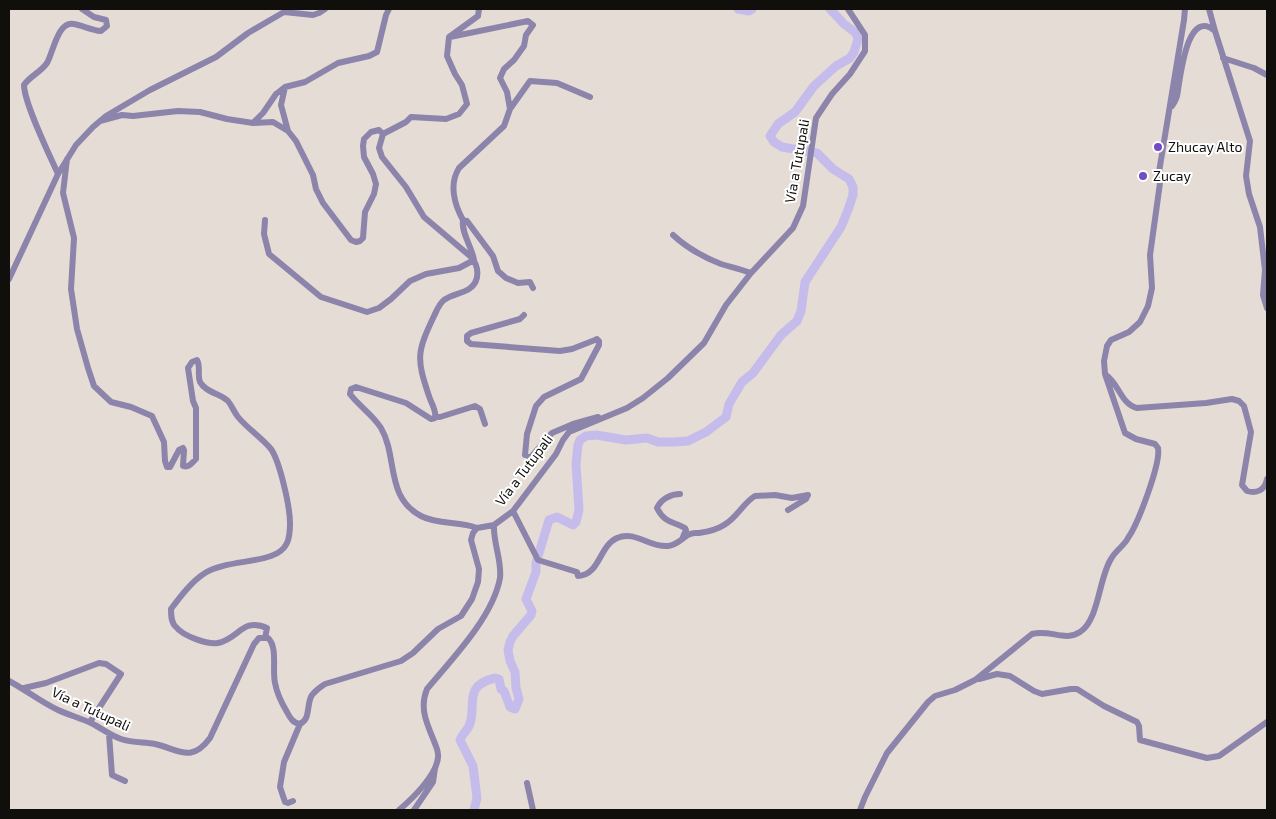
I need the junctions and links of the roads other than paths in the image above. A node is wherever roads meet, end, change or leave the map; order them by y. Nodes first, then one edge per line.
1 (82, 9) edge
2 (324, 9) edge
3 (389, 9) edge
4 (479, 9) edge
5 (848, 9) edge
6 (1185, 9) edge
7 (1210, 9) edge
8 (1215, 31) junction
9 (449, 38) junction
10 (1223, 58) junction
11 (1267, 75) edge
12 (286, 87) junction
13 (590, 97) dead end
14 (510, 109) junction
15 (1169, 112) junction
16 (100, 121) junction
17 (253, 123) junction
18 (288, 131) junction
19 (382, 134) junction
20 (67, 159) junction
21 (58, 174) junction
22 (265, 220) dead end
23 (463, 220) junction
24 (673, 235) dead end
25 (474, 260) junction
26 (751, 273) junction
27 (9, 279) edge
28 (533, 288) dead end
29 (1267, 308) edge
30 (524, 315) dead end
31 (1105, 374) junction
32 (436, 416) junction
33 (606, 417) junction
34 (485, 424) dead end
35 (1267, 480) edge
36 (680, 494) dead end
37 (788, 510) dead end
38 (513, 512) junction
39 (494, 525) junction
40 (478, 528) junction
41 (681, 540) junction
42 (265, 638) junction
43 (976, 680) junction
44 (9, 681) edge
45 (24, 688) junction
46 (90, 722) junction
47 (1267, 722) edge
48 (300, 724) junction
49 (109, 734) junction
50 (435, 767) junction
51 (125, 782) dead end
52 (527, 783) dead end
53 (293, 801) dead end
54 (400, 810) edge
55 (414, 810) edge
56 (533, 810) edge
57 (860, 810) edge

1 - 21 street
2 - 16 street
3 - 12 street
4 - 9 street
5 - 26 street, Vía a Tutupali
6 - 15 street
7 - 8 street
8 - 10 street
8 - 15 street
9 - 14 street
9 - 19 street
10 - 11 street
10 - 29 street
12 - 17 street
12 - 18 street
13 - 14 street
14 - 23 street
15 - 31 street
16 - 17 street
16 - 20 street
17 - 18 street
18 - 19 street
19 - 25 street
20 - 21 street
20 - 42 street
21 - 27 street
22 - 25 street
23 - 25 street
23 - 28 street
24 - 26 street
25 - 32 street
26 - 33 street, Vía a Tutupali
30 - 33 street
31 - 35 street
31 - 43 street
32 - 34 street
32 - 40 street
33 - 38 street, Vía a Tutupali
36 - 41 street
37 - 41 street
38 - 39 street, Vía a Tutupali
38 - 41 street
39 - 40 street, Vía a Tutupali
39 - 50 street
40 - 48 street
42 - 48 street
42 - 49 street, Vía a Tutupali
43 - 47 street
43 - 57 street
44 - 45 street, Vía a Tutupali
45 - 46 street, Vía a Tutupali
45 - 46 street
46 - 49 street, Vía a Tutupali
48 - 53 street
49 - 51 street
50 - 54 street
50 - 55 street
52 - 56 street

